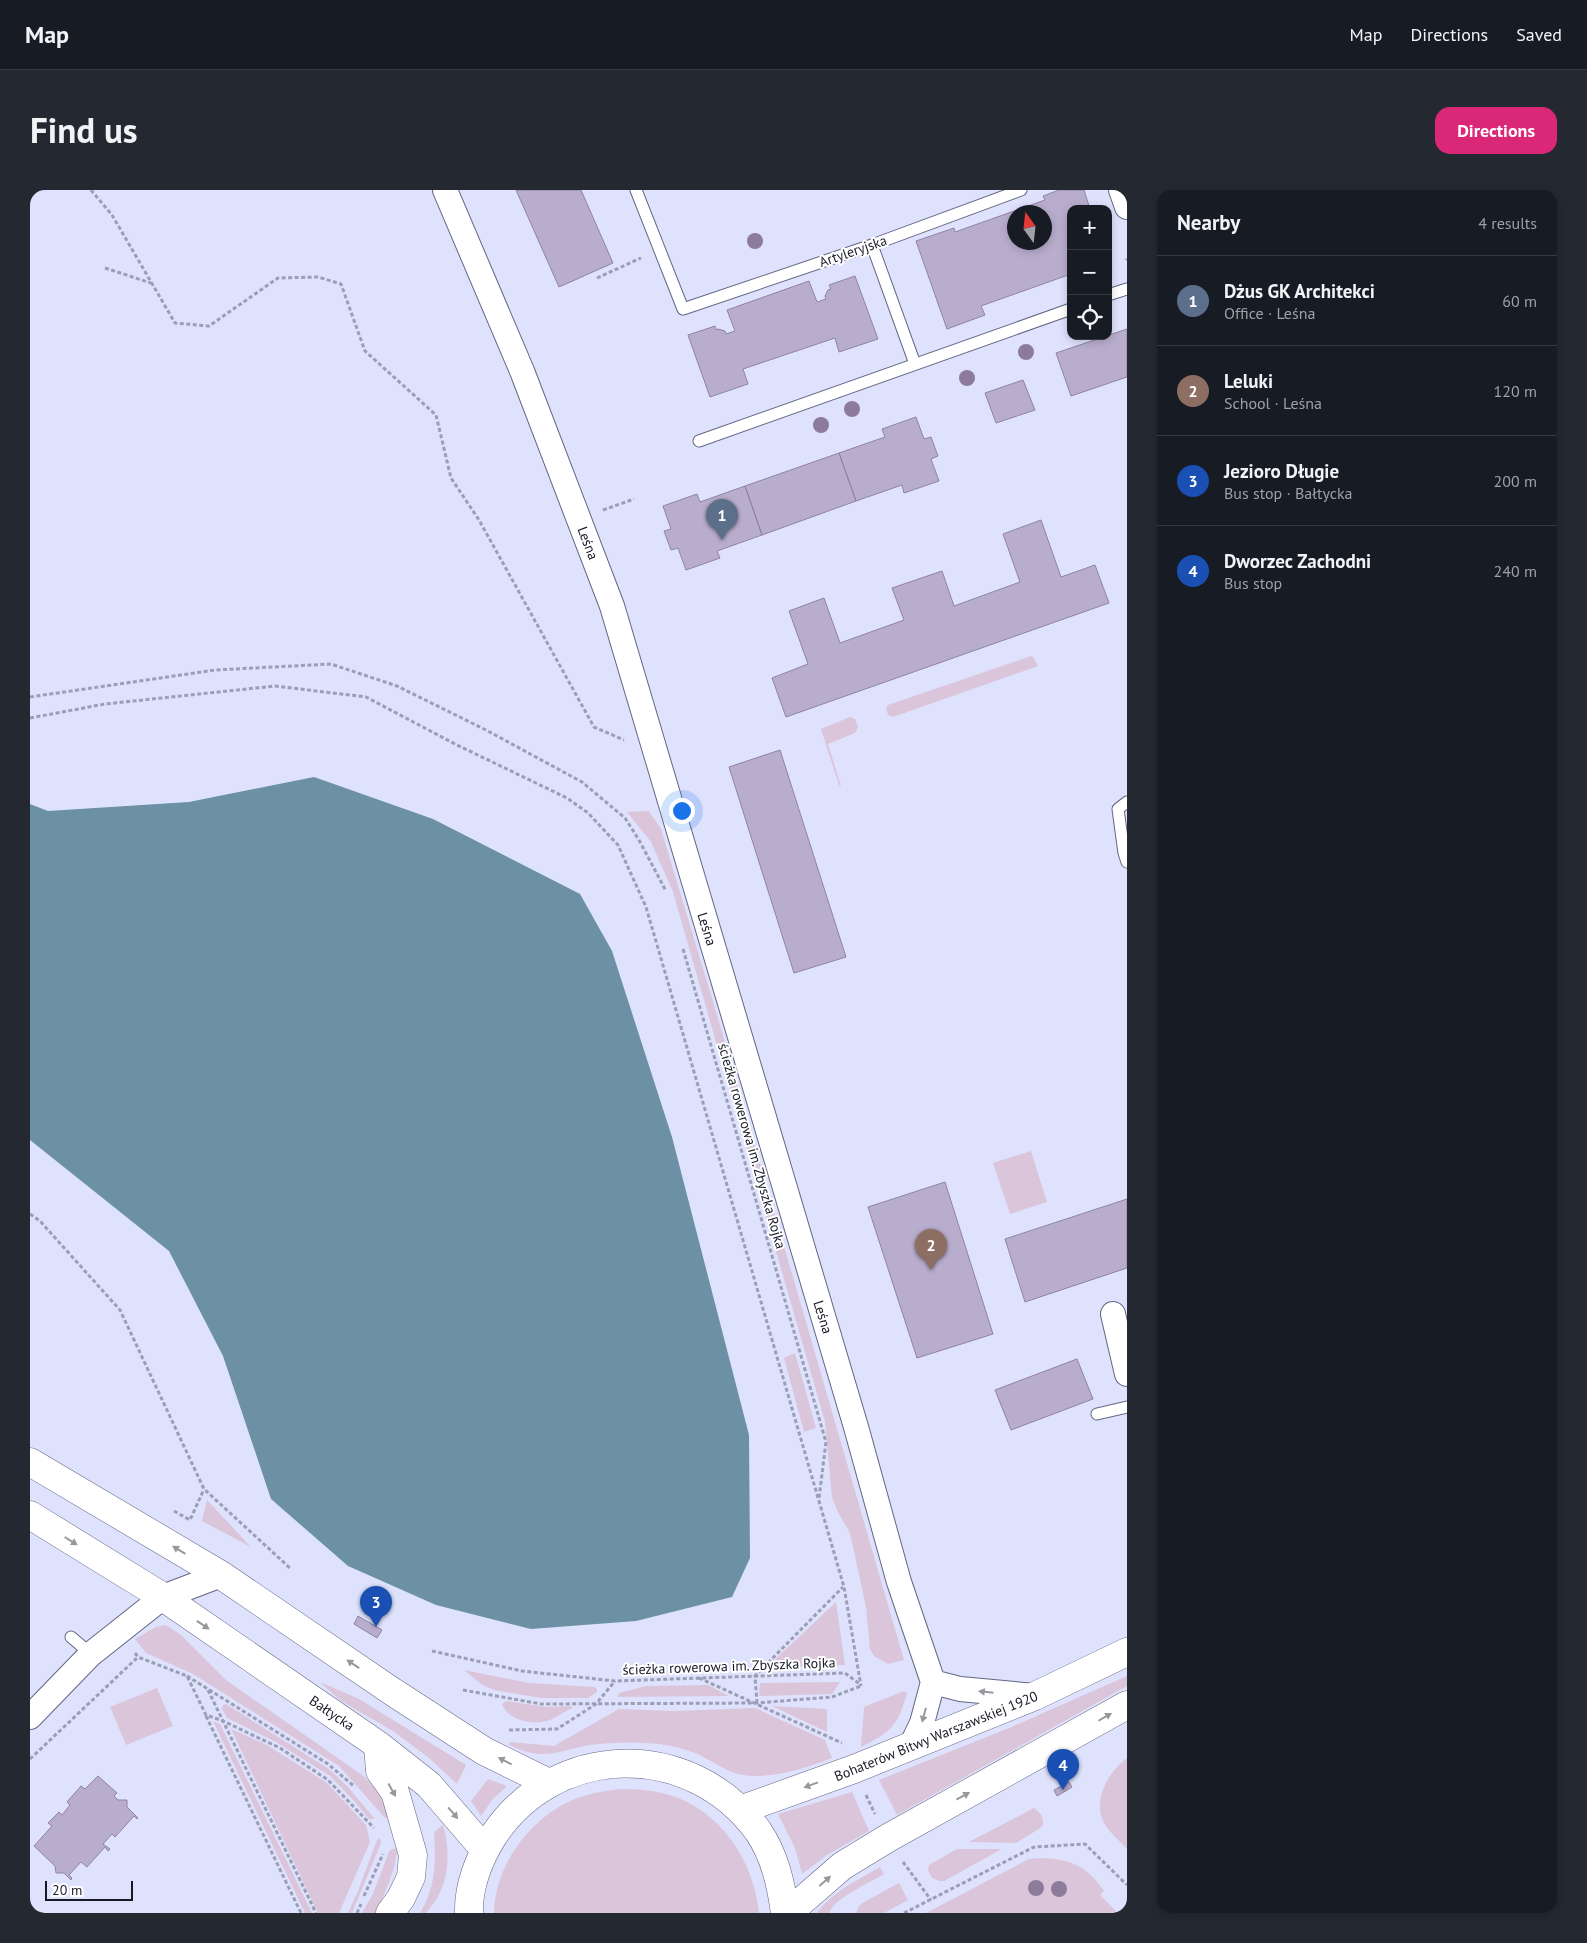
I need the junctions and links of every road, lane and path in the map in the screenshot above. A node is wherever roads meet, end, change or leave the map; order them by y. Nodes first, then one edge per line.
1 (91, 190) edge
2 (445, 190) edge
3 (636, 190) edge
4 (1021, 190) edge
5 (1121, 190) edge
6 (1127, 207) edge
7 (872, 246) junction
8 (640, 258) dead end
9 (105, 268) dead end
10 (597, 278) dead end
11 (152, 284) junction
12 (1127, 289) edge
13 (1112, 294) edge
14 (1067, 310) edge
15 (916, 364) junction
16 (699, 441) dead end
17 (634, 499) dead end
18 (603, 510) dead end
19 (30, 697) edge
20 (30, 718) edge
21 (651, 740) junction
22 (1127, 802) edge
23 (1127, 862) edge
24 (669, 899) dead end
25 (682, 946) dead end
26 (30, 1214) edge
27 (1112, 1314) edge
28 (1127, 1374) edge
29 (1127, 1407) edge
30 (1097, 1414) dead end
31 (30, 1462) edge
32 (204, 1489) junction
33 (818, 1501) junction
34 (30, 1515) edge
35 (190, 1520) dead end
36 (291, 1569) dead end
37 (221, 1575) junction
38 (844, 1586) junction
39 (163, 1597) junction
40 (119, 1632) junction
41 (71, 1637) dead end
42 (432, 1651) dead end
43 (1127, 1652) edge
44 (91, 1654) junction
45 (138, 1656) junction
46 (187, 1676) junction
47 (755, 1676) junction
48 (696, 1677) junction
49 (615, 1681) junction
50 (933, 1682) junction
51 (861, 1686) junction
52 (208, 1689) junction
53 (463, 1690) dead end
54 (1035, 1696) junction
55 (757, 1703) junction
56 (596, 1704) junction
57 (1127, 1705) edge
58 (206, 1715) junction
59 (30, 1717) edge
60 (223, 1721) junction
61 (508, 1730) dead end
62 (843, 1744) dead end
63 (378, 1745) junction
64 (911, 1746) junction
65 (30, 1759) edge
66 (549, 1783) junction
67 (356, 1789) dead end
68 (865, 1793) dead end
69 (740, 1810) junction
70 (877, 1819) dead end
71 (375, 1829) dead end
72 (384, 1847) dead end
73 (485, 1850) junction
74 (897, 1854) dead end
75 (1127, 1885) edge
76 (931, 1900) junction
77 (466, 1911) edge
78 (301, 1913) edge
79 (316, 1913) edge
80 (357, 1913) edge
81 (390, 1913) edge
82 (787, 1913) edge
83 (904, 1913) edge

1 - 11 path
2 - 21 street, Leśna
3 - 7 lane, Artyleryjska
4 - 7 lane, Artyleryjska
5 - 6 street
7 - 15 lane
8 - 10 path
9 - 11 path
11 - 21 path
12 - 13 lane
14 - 15 lane
15 - 16 lane
17 - 18 path
19 - 24 path
20 - 33 path
21 - 50 street, Leśna
22 - 23 lane
25 - 33 path, ścieżka rowerowa im. Zbyszka Rojka
26 - 32 path
27 - 28 street
29 - 30 lane
37 -> 31 main road
32 - 35 path
32 - 36 path
33 - 38 path, ścieżka rowerowa im. Zbyszka Rojka
34 -> 39 main road, Bałtycka
37 - 39 street
66 -> 37 main road
38 - 47 path
38 - 51 path, ścieżka rowerowa im. Zbyszka Rojka
39 - 40 street
39 -> 63 main road, Bałtycka
40 - 44 street
40 - 45 path
41 - 44 lane
42 - 49 path, ścieżka rowerowa im. Zbyszka Rojka
43 - 54 main road, Bohaterów Bitwy Warszawskiej 1920
44 - 59 street
45 - 46 path
45 - 65 path
46 - 52 path
46 - 58 path
47 - 48 path, ścieżka rowerowa im. Zbyszka Rojka
47 - 51 path, ścieżka rowerowa im. Zbyszka Rojka
47 - 55 path
48 - 49 path, ścieżka rowerowa im. Zbyszka Rojka
48 - 55 path
49 - 56 path
54 -> 50 street
50 -> 64 street
51 - 55 path
52 - 60 path
52 - 67 path
53 - 56 path
54 - 64 main road, Bohaterów Bitwy Warszawskiej 1920
55 - 56 path
55 - 62 path
56 - 61 path
82 -> 57 main road
58 - 60 path
58 - 78 path
60 - 71 path
60 - 79 path
63 -> 73 main road, Bałtycka
63 -> 81 main road
64 -> 69 main road, Bohaterów Bitwy Warszawskiej 1920
66 - 69 main road
66 - 73 main road
68 - 70 path
69 - 82 main road
72 - 80 path
73 - 77 main road
74 - 76 path
75 - 76 path
76 - 83 path

